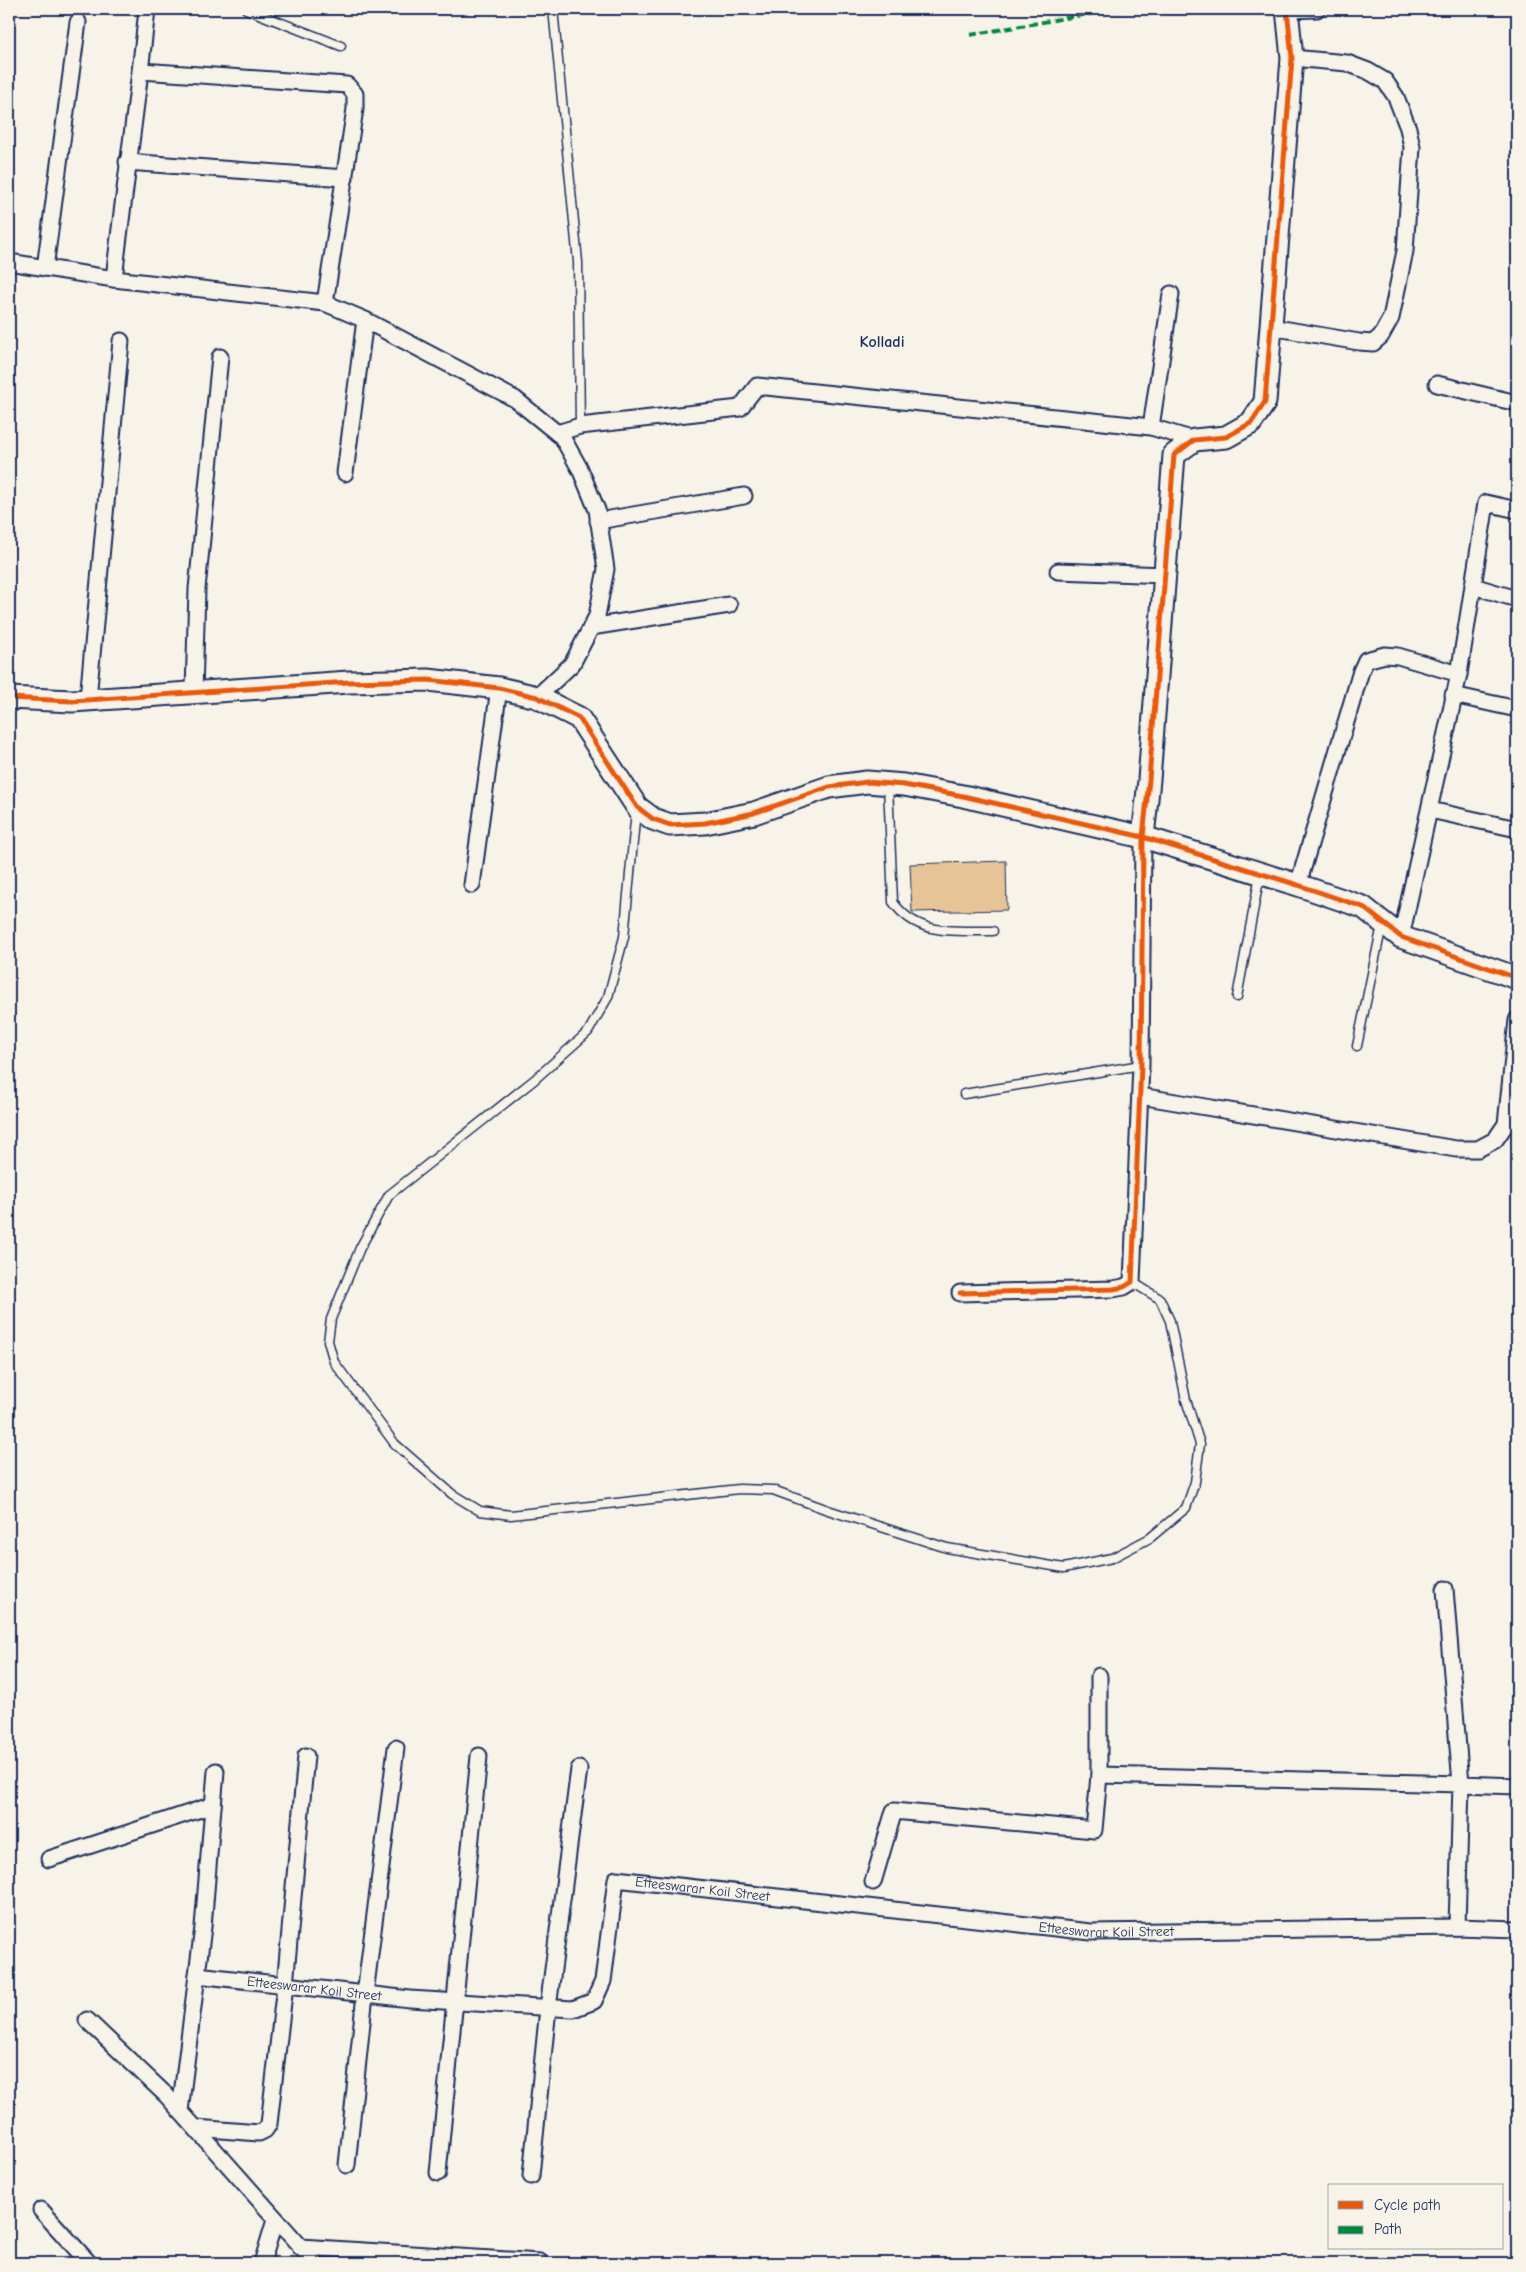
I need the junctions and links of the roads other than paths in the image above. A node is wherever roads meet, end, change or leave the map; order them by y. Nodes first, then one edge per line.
1 (148, 9) edge
2 (246, 9) edge
3 (553, 9) edge
4 (1317, 9) edge
5 (1287, 10) edge
6 (78, 22) dead end
7 (341, 46) dead end
8 (1292, 58) junction
9 (141, 71) junction
10 (127, 162) junction
11 (345, 178) junction
12 (9, 262) edge
13 (45, 268) junction
14 (114, 279) junction
15 (1171, 294) dead end
16 (325, 303) junction
17 (365, 320) junction
18 (1271, 327) junction
19 (121, 341) dead end
20 (220, 357) dead end
21 (1437, 384) dead end
22 (1517, 403) edge
23 (580, 426) junction
24 (1151, 426) junction
25 (557, 433) junction
26 (1194, 440) junction
27 (345, 473) dead end
28 (744, 496) dead end
29 (1517, 510) edge
30 (598, 521) junction
31 (1058, 571) dead end
32 (1166, 575) junction
33 (1473, 586) junction
34 (1517, 598) edge
35 (729, 605) dead end
36 (591, 627) junction
37 (1459, 674) junction
38 (499, 688) junction
39 (194, 692) junction
40 (1453, 695) junction
41 (537, 697) junction
42 (9, 698) edge
43 (88, 699) junction
44 (1517, 709) edge
45 (888, 783) junction
46 (636, 807) junction
47 (1430, 810) junction
48 (1517, 829) edge
49 (1143, 837) junction
50 (1261, 873) junction
51 (472, 884) dead end
52 (1298, 885) junction
53 (1382, 923) junction
54 (993, 932) dead end
55 (1400, 938) junction
56 (1517, 978) edge
57 (1237, 997) dead end
58 (1517, 1020) edge
59 (1357, 1046) dead end
60 (1141, 1065) junction
61 (964, 1094) dead end
62 (1140, 1096) junction
63 (1132, 1282) junction
64 (960, 1293) dead end
65 (1445, 1589) dead end
66 (1099, 1676) dead end
67 (396, 1748) dead end
68 (306, 1756) dead end
69 (479, 1756) dead end
70 (580, 1769) dead end
71 (216, 1771) dead end
72 (1099, 1775) junction
73 (1461, 1784) junction
74 (1517, 1786) edge
75 (213, 1805) junction
76 (49, 1859) dead end
77 (873, 1882) dead end
78 (1457, 1927) junction
79 (1517, 1929) edge
80 (197, 1975) junction
81 (285, 1985) junction
82 (365, 1994) junction
83 (455, 2002) junction
84 (548, 2008) junction
85 (87, 2020) dead end
86 (180, 2110) junction
87 (196, 2128) junction
88 (347, 2165) dead end
89 (438, 2173) dead end
90 (531, 2176) dead end
91 (41, 2210) dead end
92 (276, 2220) junction
93 (300, 2247) junction
94 (540, 2262) dead end
95 (89, 2263) edge
96 (262, 2263) edge
97 (315, 2263) edge

1 - 9 street
2 - 7 lane
3 - 23 lane
4 - 5 street
5 - 8 street
6 - 13 street
8 - 18 street
8 - 18 street
9 - 10 street
9 - 11 street
10 - 11 street
10 - 14 street
11 - 16 street
12 - 13 street
13 - 14 street
14 - 16 street
15 - 24 street
16 - 17 street
17 - 25 street
17 - 27 street
18 - 26 street
19 - 43 street
20 - 39 street
21 - 22 street
23 - 24 street
23 - 25 street
24 - 26 street
25 - 30 street
26 - 32 street
28 - 30 street
29 - 33 street
30 - 36 street
31 - 32 street
32 - 49 street
33 - 34 street
33 - 37 street
35 - 36 street
36 - 41 street
37 - 40 street
37 - 52 street
38 - 39 street
38 - 41 street
38 - 51 street
39 - 43 street
40 - 44 street
40 - 47 street
41 - 46 street
42 - 43 street
45 - 46 street
45 - 49 street
45 - 54 lane
46 - 63 lane
47 - 48 street
47 - 55 street
49 - 50 street
49 - 60 street
50 - 52 street
50 - 57 lane
52 - 53 street
53 - 55 street
53 - 59 lane
55 - 56 street
58 - 62 street
60 - 61 lane
60 - 62 street
62 - 63 street
63 - 64 street
65 - 73 street
66 - 72 street
67 - 82 street
68 - 81 street
69 - 83 street
70 - 84 street
71 - 75 street
72 - 73 street
72 - 77 street
73 - 74 street
73 - 78 street
75 - 76 street
75 - 80 street
78 - 79 street, Etteeswarar Koil Street
78 - 84 street, Etteeswarar Koil Street
80 - 81 street, Etteeswarar Koil Street
80 - 86 street
81 - 82 street, Etteeswarar Koil Street
81 - 87 street
82 - 83 street, Etteeswarar Koil Street
82 - 88 street
83 - 84 street, Etteeswarar Koil Street
83 - 89 street
84 - 90 street
85 - 86 street
86 - 87 street
87 - 92 street
91 - 95 street
92 - 93 street
92 - 96 street
93 - 94 street
93 - 97 street

